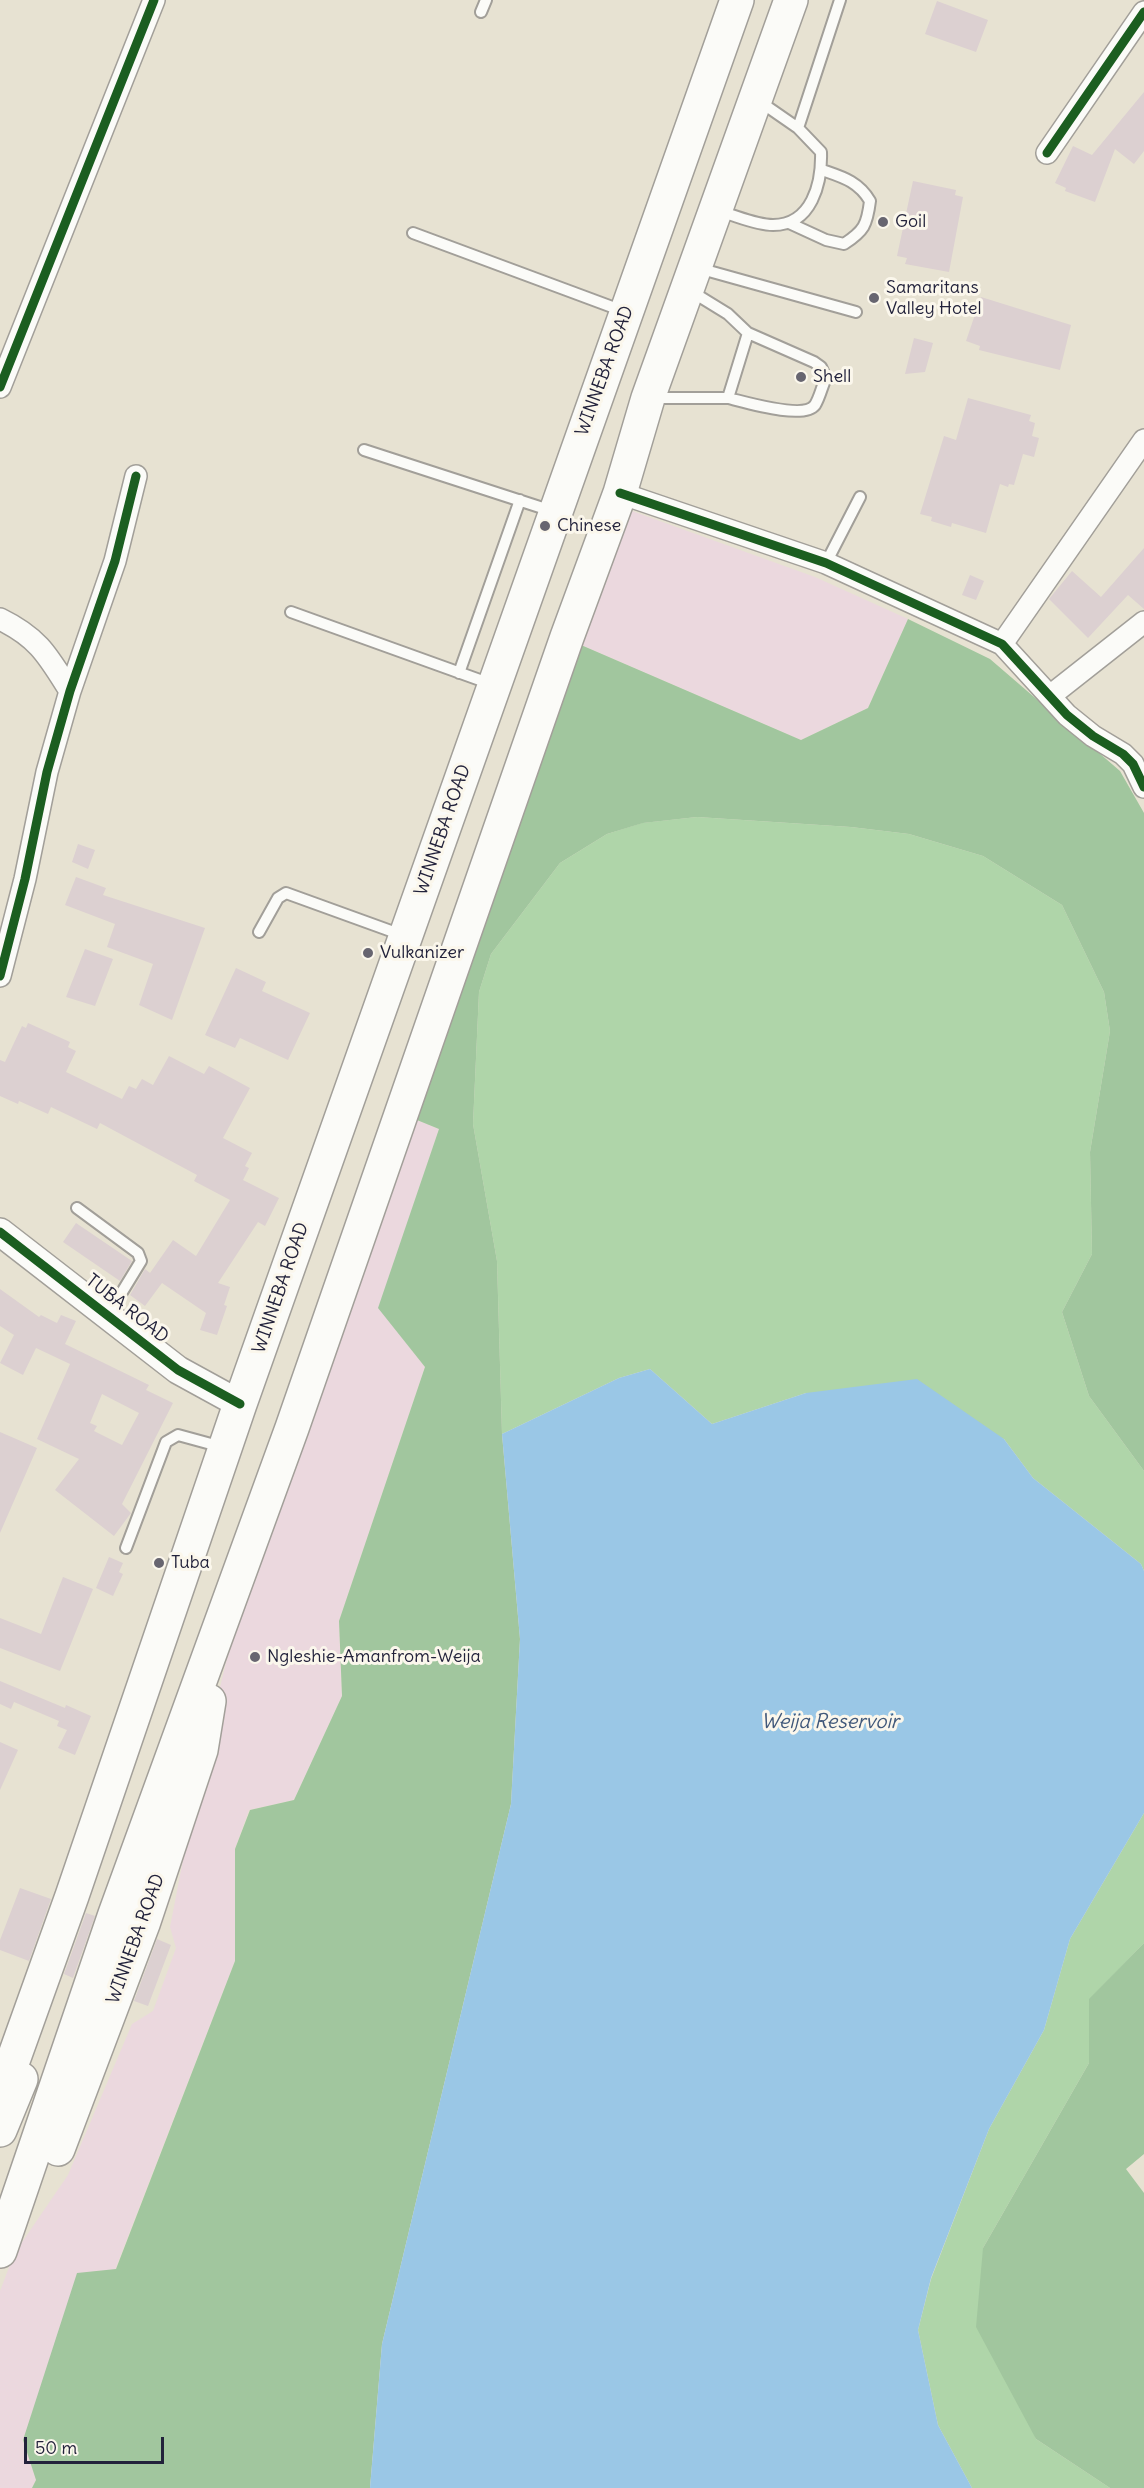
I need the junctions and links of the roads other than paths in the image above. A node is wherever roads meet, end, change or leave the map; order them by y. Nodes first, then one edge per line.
1 (154, 0) edge
2 (486, 0) edge
3 (737, 0) edge
4 (791, 0) edge
5 (840, 0) edge
6 (482, 12) dead end
7 (1144, 12) edge
8 (755, 98) junction
9 (798, 128) junction
10 (1047, 153) dead end
11 (822, 170) junction
12 (715, 210) junction
13 (789, 223) junction
14 (413, 233) dead end
15 (691, 278) junction
16 (626, 312) junction
17 (856, 312) dead end
18 (748, 333) junction
19 (0, 387) edge
20 (648, 398) junction
21 (728, 398) junction
22 (1144, 440) edge
23 (364, 450) dead end
24 (136, 476) dead end
25 (620, 493) junction
26 (860, 497) dead end
27 (520, 500) junction
28 (555, 512) junction
29 (826, 563) junction
30 (291, 612) dead end
31 (0, 619) edge
32 (516, 621) junction
33 (1144, 622) edge
34 (567, 638) junction
35 (1002, 644) junction
36 (459, 673) junction
37 (494, 685) junction
38 (70, 691) junction
39 (1050, 696) junction
40 (1144, 787) edge
41 (259, 932) dead end
42 (405, 936) junction
43 (0, 976) edge
44 (77, 1208) dead end
45 (0, 1232) edge
46 (108, 1316) junction
47 (240, 1404) junction
48 (225, 1448) junction
49 (126, 1548) dead end
50 (153, 1660) junction
51 (0, 2048) edge
52 (0, 2097) edge
53 (0, 2130) edge
54 (2, 2245) edge

1 - 19 street
2 - 6 lane
3 - 16 highway, WINNEBA ROAD
4 - 8 highway, WINNEBA ROAD
5 - 9 lane
7 - 10 street
8 - 9 lane
8 - 12 highway, WINNEBA ROAD
9 - 11 lane
11 - 13 lane
11 - 13 lane
12 - 13 lane
12 - 15 highway, WINNEBA ROAD
14 - 16 lane
15 - 17 lane
15 - 18 lane
15 - 20 highway, WINNEBA ROAD
16 - 28 highway, WINNEBA ROAD
18 - 21 lane
18 - 21 lane
20 - 21 lane
20 - 25 highway, WINNEBA ROAD
22 - 35 street
23 - 27 lane
24 - 38 street
25 - 29 street
25 - 34 highway, WINNEBA ROAD
26 - 29 lane
27 - 28 lane
27 - 36 lane
28 - 32 highway, WINNEBA ROAD
29 - 35 street
30 - 36 lane
31 - 38 street
32 - 34 highway
32 - 37 highway, WINNEBA ROAD
33 - 39 street
34 - 54 highway, WINNEBA ROAD
35 - 39 street
36 - 37 lane
37 - 42 highway, WINNEBA ROAD
38 - 43 street
39 - 40 street
41 - 42 lane
42 - 47 highway, WINNEBA ROAD
44 - 46 lane
45 - 46 street, TUBA ROAD
46 - 47 street, TUBA ROAD
47 - 48 highway, WINNEBA ROAD
48 - 49 lane
48 - 50 highway, WINNEBA ROAD
50 - 51 highway, WINNEBA ROAD
50 - 52 highway, WINNEBA ROAD
50 - 53 highway, WINNEBA ROAD

